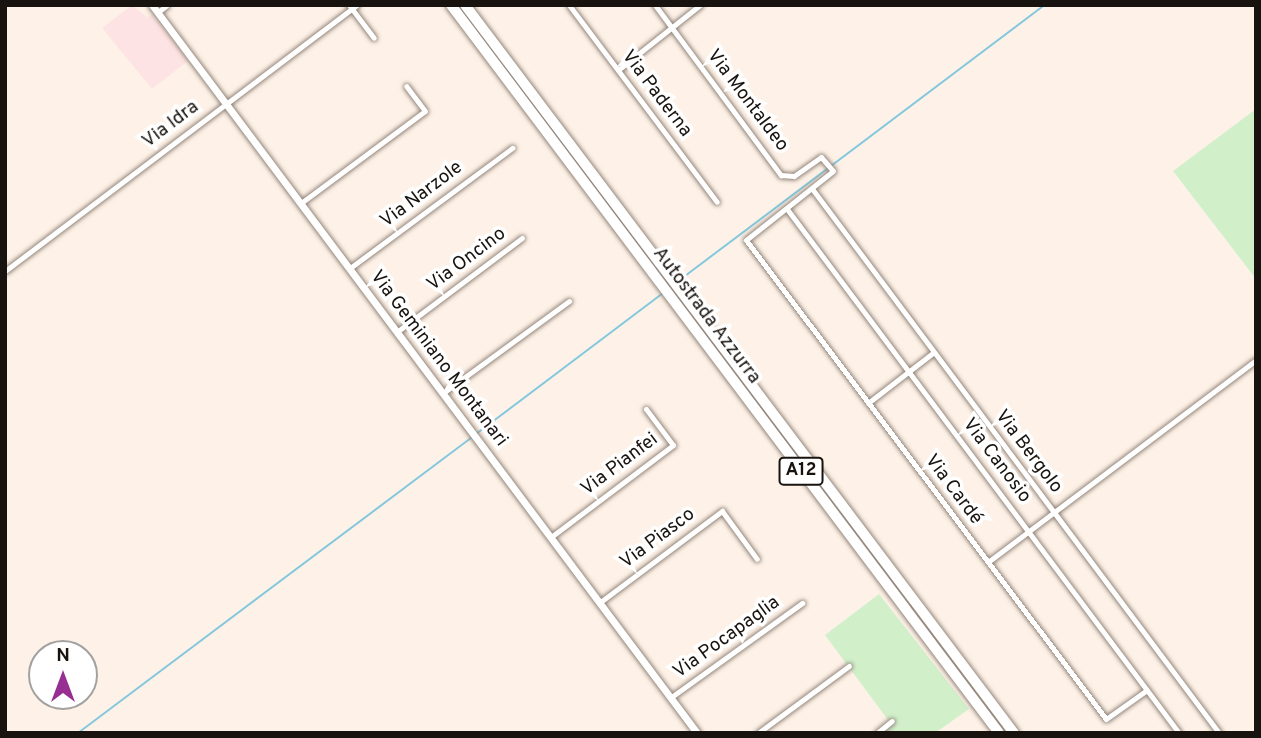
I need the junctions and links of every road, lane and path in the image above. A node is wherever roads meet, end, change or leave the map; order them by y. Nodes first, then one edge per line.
1 (167, 5) edge
2 (451, 5) edge
3 (465, 5) edge
4 (569, 5) edge
5 (655, 5) edge
6 (700, 5) edge
7 (353, 6) edge
8 (155, 9) edge
9 (671, 27) junction
10 (374, 37) dead end
11 (618, 70) junction
12 (406, 86) dead end
13 (226, 103) junction
14 (512, 148) dead end
15 (813, 190) junction
16 (717, 202) dead end
17 (301, 203) junction
18 (787, 209) junction
19 (522, 238) dead end
20 (746, 240) joint
21 (350, 268) junction
22 (5, 271) edge
23 (569, 300) dead end
24 (398, 331) junction
25 (934, 352) junction
26 (1256, 360) edge
27 (909, 371) junction
28 (443, 393) junction
29 (868, 403) junction
30 (646, 409) dead end
31 (1054, 512) junction
32 (1029, 532) junction
33 (551, 537) junction
34 (757, 559) dead end
35 (988, 562) junction
36 (599, 603) junction
37 (802, 603) dead end
38 (941, 639) junction
39 (933, 647) junction
40 (849, 666) dead end
41 (1147, 690) junction
42 (670, 698) junction
43 (892, 721) dead end
44 (1175, 731) edge
45 (696, 733) edge
46 (758, 733) edge
47 (877, 733) edge
48 (993, 733) edge
49 (999, 733) edge
50 (1007, 733) edge
51 (1014, 733) edge
52 (1219, 733) edge

1 - 8 street
2 - 39 highway, Autostrada Azzurra / A12
3 - 38 highway, Autostrada Azzurra / A12
4 - 11 street, Via Paderna
5 - 9 street, Via Montaldeo
6 - 9 street
7 - 10 street
7 - 13 street, Via Idra
8 - 13 street, Via Geminiano Montanari
9 - 11 street
9 - 15 street, Via Montaldeo
11 - 16 street, Via Paderna
12 - 17 street
13 - 17 street, Via Geminiano Montanari
13 - 22 street, Via Idra
14 - 21 street, Via Narzole
15 - 18 street, Via Montaldeo
15 - 25 street, Via Bergolo
17 - 21 street, Via Geminiano Montanari
18 - 20 street, Via Montaldeo
18 - 27 street, Via Canosio
19 - 24 street, Via Oncino
20 - 29 street, Via Cardé
21 - 24 street, Via Geminiano Montanari
23 - 28 street
24 - 28 street, Via Geminiano Montanari
25 - 27 street
25 - 31 street, Via Bergolo
26 - 31 street
27 - 29 street
27 - 32 street, Via Canosio
28 - 33 street, Via Geminiano Montanari
29 - 35 street, Via Cardé
30 - 33 street, Via Pianfei
31 - 32 street
31 - 52 street, Via Bergolo
32 - 35 street
32 - 41 street, Via Canosio
33 - 36 street, Via Geminiano Montanari
34 - 36 street, Via Piasco
35 - 41 street, Via Cardé
36 - 42 street, Via Geminiano Montanari
37 - 42 street, Via Pocapaglia
38 - 50 highway
38 - 51 highway
39 - 48 highway
39 - 49 highway
40 - 46 street
41 - 44 street, Via Canosio
42 - 45 street, Via Geminiano Montanari
43 - 47 street

